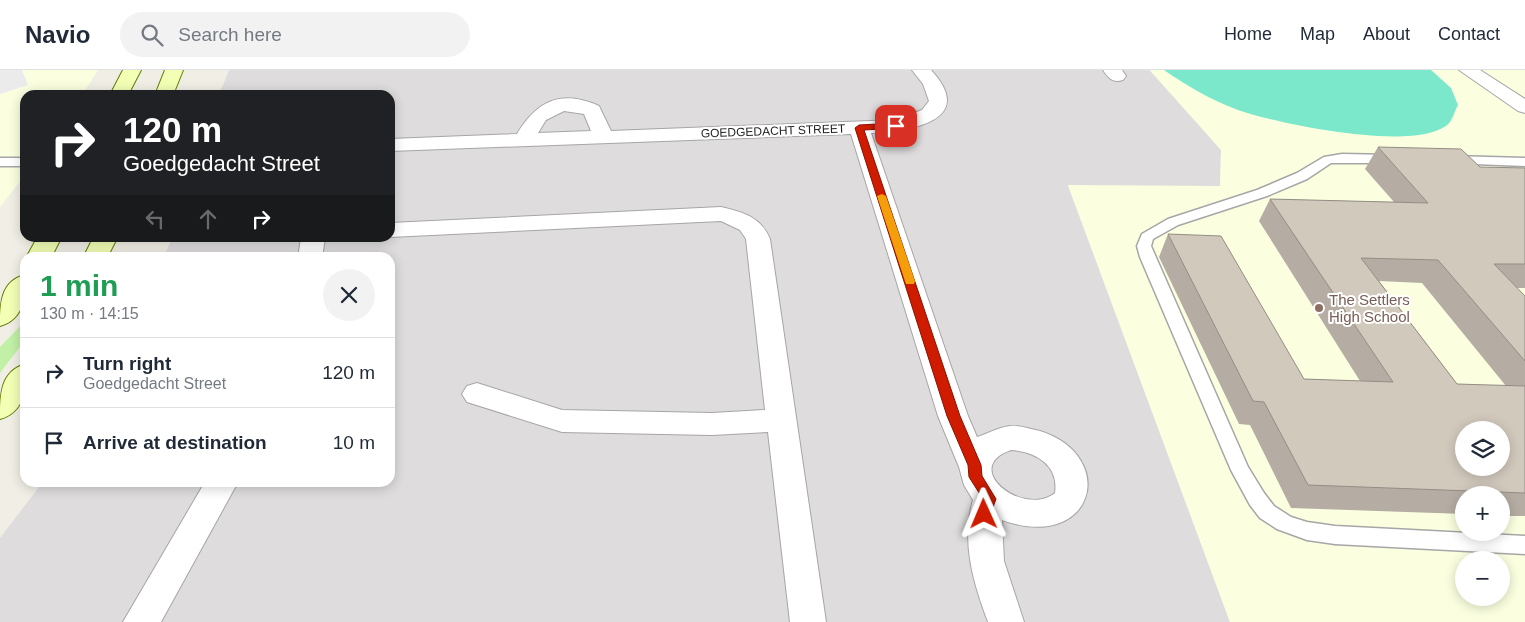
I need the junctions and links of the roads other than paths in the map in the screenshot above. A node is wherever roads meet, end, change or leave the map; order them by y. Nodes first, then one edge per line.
1 (132, 70) edge
2 (174, 70) edge
3 (921, 70) edge
4 (1468, 70) edge
5 (122, 90) edge
6 (166, 90) edge
7 (1525, 107) edge
8 (859, 128) junction
9 (604, 137) junction
10 (523, 140) junction
11 (395, 145) edge
12 (1410, 159) edge
13 (1438, 160) edge
14 (0, 162) edge
15 (20, 162) edge
16 (1525, 162) edge
17 (395, 230) edge
18 (20, 290) edge
19 (0, 316) edge
20 (20, 381) edge
21 (477, 394) dead end
22 (950, 403) junction
23 (0, 408) edge
24 (782, 420) junction
25 (997, 440) junction
26 (974, 465) junction
27 (219, 487) edge
28 (990, 499) junction
29 (1525, 545) edge
30 (140, 622) edge
31 (808, 622) edge
32 (1006, 622) edge

1 - 5 main road
2 - 6 main road
3 - 8 street, GOEDGEDACHT STREET
4 - 7 street
8 - 9 street, GOEDGEDACHT STREET
8 - 22 street
9 - 10 street, GOEDGEDACHT STREET
9 - 10 street
10 - 11 street, GOEDGEDACHT STREET
12 - 29 lane
13 - 16 lane
14 - 15 lane
17 - 24 street
18 - 19 main road
20 - 23 main road
21 - 24 street
22 - 25 street
22 - 26 street
24 - 31 street
25 - 26 street
25 - 28 street
26 - 28 street
27 - 30 street
28 - 32 street

